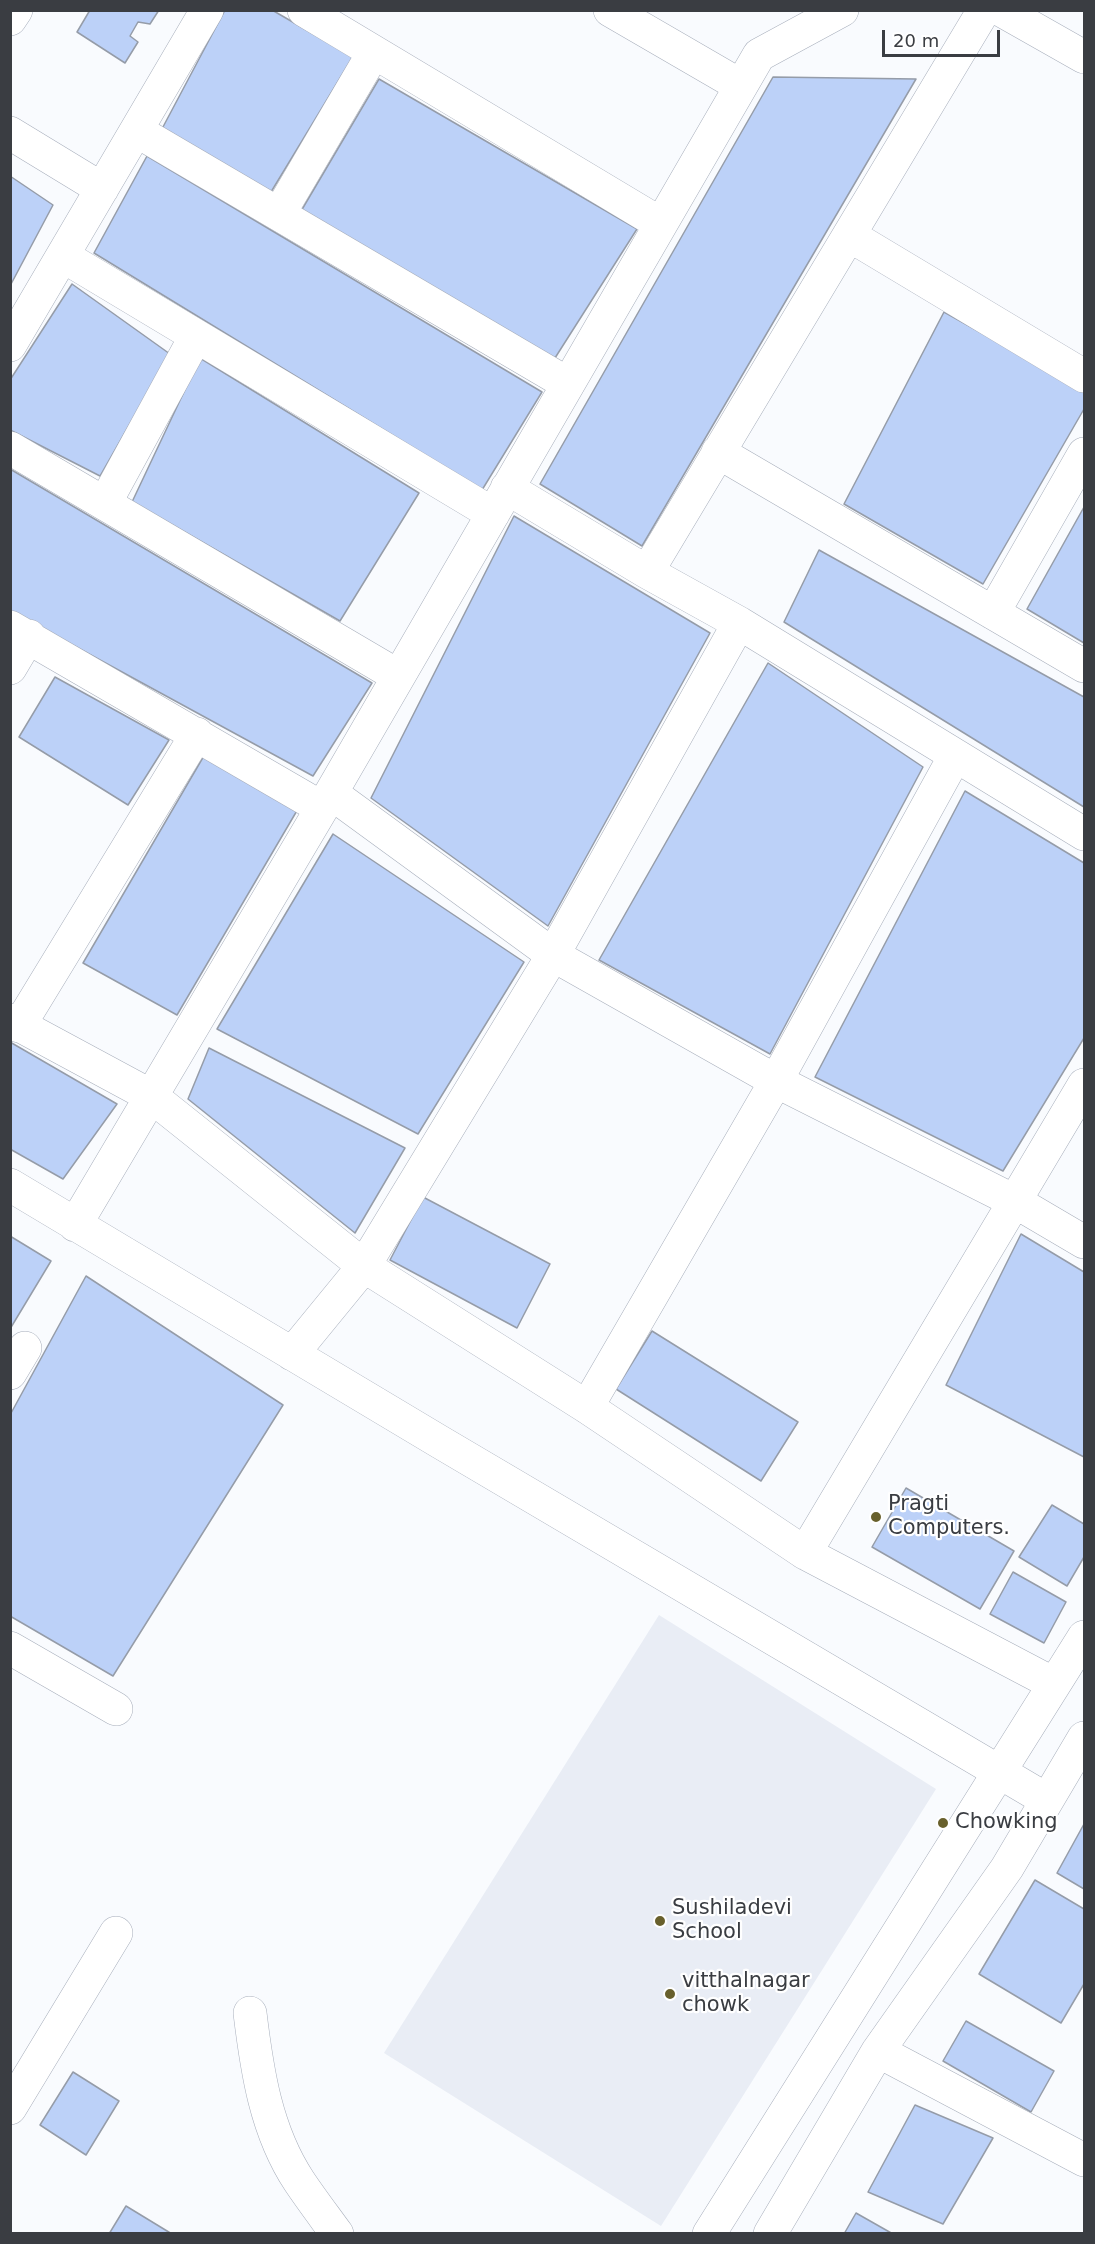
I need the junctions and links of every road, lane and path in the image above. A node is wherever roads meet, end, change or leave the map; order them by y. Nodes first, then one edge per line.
1 (15, 10) edge
2 (207, 10) edge
3 (304, 10) edge
4 (610, 10) edge
5 (842, 10) edge
6 (984, 10) edge
7 (1001, 10) edge
8 (10, 19) edge
9 (374, 52) junction
10 (1084, 57) edge
11 (741, 86) junction
12 (137, 131) junction
13 (10, 133) edge
14 (102, 189) junction
15 (279, 214) junction
16 (661, 224) junction
17 (849, 235) junction
18 (63, 256) junction
19 (196, 336) junction
20 (11, 343) edge
21 (1084, 376) edge
22 (568, 384) junction
23 (10, 448) edge
24 (718, 452) junction
25 (1084, 454) edge
26 (500, 501) junction
27 (105, 503) junction
28 (647, 572) junction
29 (993, 613) junction
30 (739, 623) junction
31 (20, 632) edge
32 (1084, 666) edge
33 (10, 668) edge
34 (398, 676) junction
35 (196, 734) junction
36 (955, 756) junction
37 (327, 801) junction
38 (1084, 834) edge
39 (553, 955) junction
40 (15, 1023) edge
41 (776, 1081) junction
42 (1084, 1085) edge
43 (151, 1096) junction
44 (10, 1185) edge
45 (1016, 1202) junction
46 (75, 1225) junction
47 (1084, 1242) edge
48 (364, 1266) junction
49 (292, 1354) junction
50 (586, 1407) junction
51 (805, 1553) junction
52 (1084, 1637) edge
53 (10, 1648) edge
54 (1054, 1684) junction
55 (116, 1709) dead end
56 (1084, 1738) edge
57 (1000, 1773) junction
58 (1047, 1800) junction
59 (116, 1933) dead end
60 (250, 2013) dead end
61 (878, 2051) junction
62 (10, 2108) edge
63 (1084, 2160) edge
64 (337, 2234) edge
65 (709, 2234) edge
66 (770, 2234) edge

1 - 8 street
2 - 12 street
3 - 9 street
4 - 11 street
5 - 11 street
6 - 17 street
7 - 10 street
9 - 15 street
9 - 16 street
11 - 16 street
12 - 14 street
12 - 15 street
13 - 14 street
14 - 18 street
15 - 22 street
16 - 22 street
17 - 21 street
17 - 24 street
18 - 19 street
18 - 20 street
19 - 26 street
19 - 27 street
22 - 26 street
23 - 27 street
24 - 28 street
24 - 29 street
25 - 29 street
26 - 28 street
26 - 34 street
27 - 34 street
28 - 30 street
29 - 32 street
30 - 36 street
30 - 39 street
31 - 33 street
31 - 35 street
34 - 37 street
35 - 37 street
35 - 40 street
36 - 38 street
36 - 41 street
37 - 39 street
37 - 43 street
39 - 41 street
39 - 48 street
40 - 43 street
41 - 45 street
41 - 50 street
42 - 45 street
43 - 46 street
43 - 48 street
44 - 46 street
45 - 47 street
45 - 51 street
46 - 49 street
48 - 49 street
48 - 50 street
49 - 57 street
50 - 51 street
51 - 54 street
52 - 54 street
53 - 55 street
54 - 57 street
56 - 58 street
57 - 58 street
57 - 65 street
58 - 61 street
59 - 62 street
60 - 64 street
61 - 63 street
61 - 66 street

